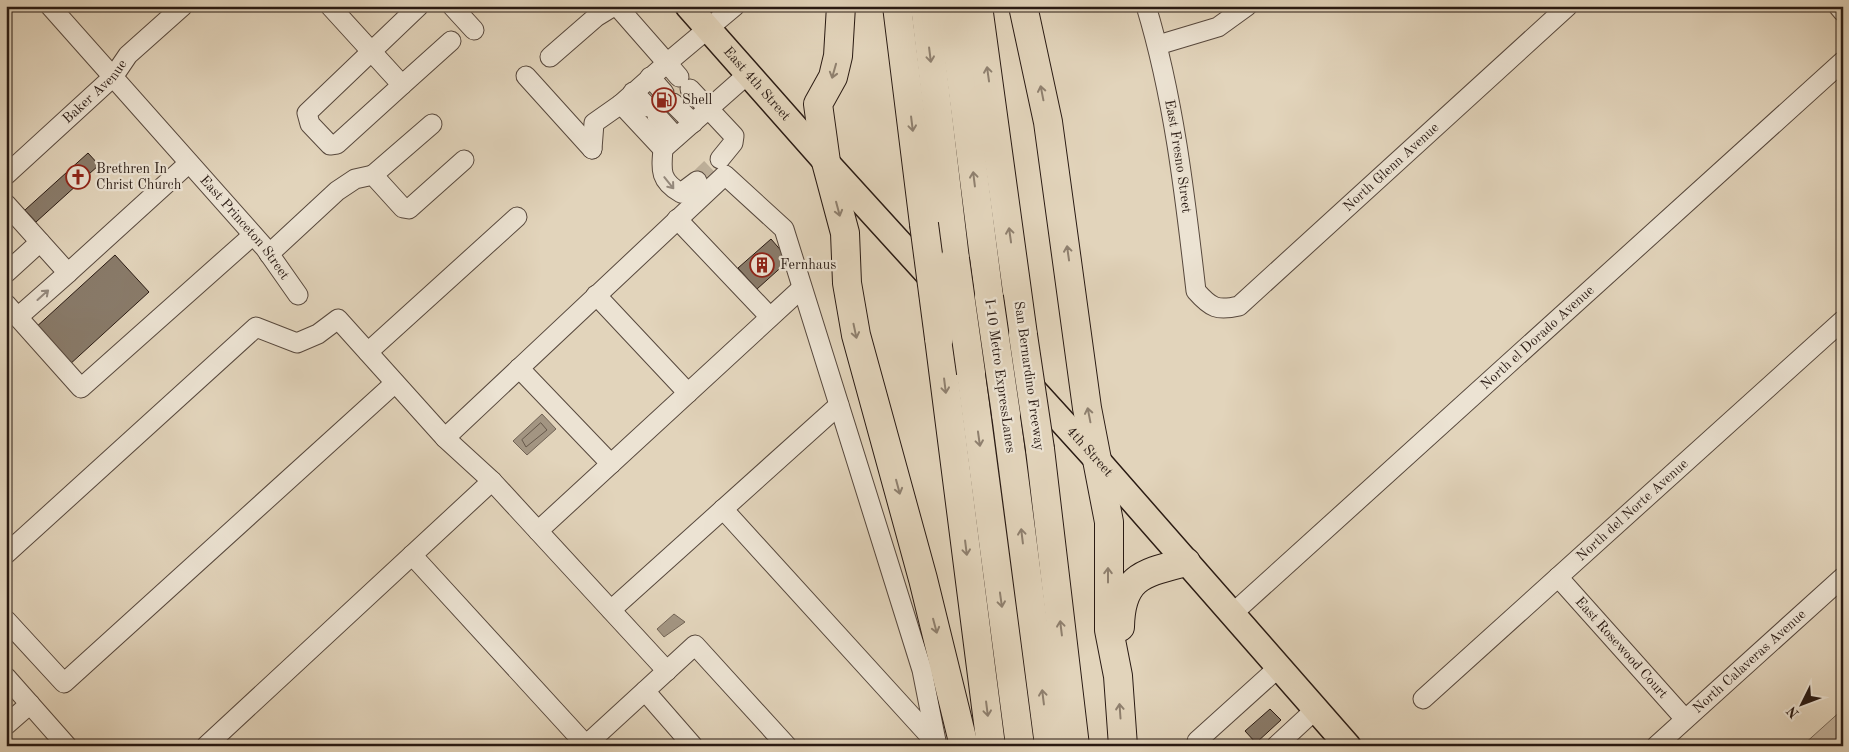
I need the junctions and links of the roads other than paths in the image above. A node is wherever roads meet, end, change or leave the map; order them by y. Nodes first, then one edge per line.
1 (50, 6) edge
2 (183, 6) edge
3 (330, 6) edge
4 (419, 6) edge
5 (452, 6) edge
6 (614, 6) edge
7 (617, 6) edge
8 (688, 6) edge
9 (735, 6) edge
10 (841, 6) edge
11 (897, 6) edge
12 (925, 6) edge
13 (952, 6) edge
14 (978, 6) edge
15 (1023, 6) edge
16 (1146, 6) edge
17 (1248, 6) edge
18 (1568, 6) edge
19 (1838, 6) edge
20 (1843, 12) edge
21 (708, 29) junction
22 (474, 30) dead end
23 (451, 41) dead end
24 (1158, 45) junction
25 (372, 52) junction
26 (550, 57) dead end
27 (1843, 61) edge
28 (748, 74) junction
29 (526, 76) dead end
30 (112, 77) junction
31 (650, 77) junction
32 (678, 77) junction
33 (402, 85) junction
34 (627, 98) junction
35 (708, 109) junction
36 (692, 123) junction
37 (432, 124) dead end
38 (670, 143) junction
39 (720, 159) tunnel mouth
40 (464, 160) dead end
41 (826, 162) junction
42 (189, 163) junction
43 (6, 175) edge
44 (372, 176) junction
45 (696, 181) tunnel mouth
46 (6, 204) edge
47 (517, 216) dead end
48 (677, 220) junction
49 (253, 234) junction
50 (40, 242) junction
51 (269, 254) junction
52 (6, 273) edge
53 (68, 273) junction
54 (802, 288) junction
55 (298, 295) dead end
56 (596, 295) junction
57 (1207, 304) joint
58 (12, 311) edge
59 (770, 318) junction
60 (1843, 320) edge
61 (368, 352) junction
62 (519, 368) junction
63 (395, 383) junction
64 (688, 393) junction
65 (839, 405) junction
66 (445, 438) junction
67 (1099, 462) junction
68 (611, 464) junction
69 (492, 481) junction
70 (723, 509) junction
71 (538, 531) junction
72 (6, 554) edge
73 (412, 555) junction
74 (1186, 562) junction
75 (1558, 577) junction
76 (1843, 577) edge
77 (611, 610) junction
78 (1232, 614) junction
79 (6, 620) edge
80 (1279, 667) junction
81 (667, 671) junction
82 (1118, 676) junction
83 (6, 677) edge
84 (645, 691) junction
85 (1424, 700) dead end
86 (30, 704) junction
87 (1316, 709) junction
88 (1685, 719) junction
89 (6, 725) edge
90 (1343, 744) edge
91 (937, 745) edge
92 (67, 746) edge
93 (206, 746) edge
94 (693, 746) edge
95 (787, 746) edge
96 (964, 746) edge
97 (991, 746) edge
98 (1020, 746) edge
99 (1049, 746) edge
100 (1075, 746) edge
101 (1123, 746) edge
102 (1201, 746) edge
103 (1276, 746) edge
104 (1656, 746) edge

1 - 30 street, East Princeton Street
2 - 30 street, Baker Avenue
3 - 25 street
4 - 25 street
5 - 22 street
6 - 26 street
7 - 32 street
8 - 21 main road, East 4th Street
9 - 21 street
10 -> 41 highway
11 -> 97 highway, bridge
12 -> 98 highway, I-10 Metro ExpressLanes, bridge
99 -> 13 highway, I-10 Metro ExpressLanes, bridge
100 -> 14 highway, San Bernardino Freeway, bridge
67 -> 15 highway
16 - 24 street, East Fresno Street
17 - 24 street
18 - 57 street, North Glenn Avenue
19 - 20 street
21 - 28 main road, East 4th Street
21 - 32 street
23 - 33 street
24 - 57 street, East Fresno Street
25 - 33 street
25 - 33 street
27 - 78 street, North el Dorado Avenue
28 - 35 street
28 - 41 main road, East 4th Street
29 - 34 street
30 - 42 street, East Princeton Street
30 - 43 street, Baker Avenue
31 - 32 street
31 - 34 street
31 - 36 street
32 - 35 street
34 - 38 street
34 - 38 street
35 - 36 street
35 - 39 street
36 - 38 street
37 - 44 street
38 -> 45 street
40 - 44 street
41 - 67 main road, 4th Street
41 -> 96 highway
42 - 49 street, East Princeton Street
42 - 53 street
44 - 51 street
46 - 50 street
47 - 61 street
48 - 54 street
48 - 56 street
48 - 59 street
49 - 51 street, East Princeton Street
49 - 58 street
50 - 52 street
50 - 53 street
51 - 55 street, East Princeton Street
58 -> 53 street
54 - 59 street
54 - 65 street
56 - 62 street
56 - 64 street
59 - 64 street
60 - 75 street, North del Norte Avenue
61 - 63 street
61 - 72 street
62 - 66 street
62 - 68 street
63 - 66 street
63 - 79 street
64 - 68 street
65 - 70 street
65 - 91 street
66 - 69 street
67 - 74 main road, 4th Street
82 -> 67 highway
68 - 71 street
69 - 71 street
69 - 73 street
70 - 77 street
70 - 91 street
71 - 77 street
73 - 84 street
73 - 93 street
74 - 78 main road, 4th Street
74 - 82 highway
75 - 85 street, North del Norte Avenue
75 - 88 street, East Rosewood Court
76 - 88 street, North Calaveras Avenue
77 - 81 street
78 - 80 main road, 4th Street
80 - 87 main road, 4th Street
80 - 102 street
81 - 84 street
81 - 95 street
101 -> 82 highway
83 - 86 street
84 - 94 street
86 - 89 street
86 - 92 street
87 - 90 main road, 4th Street
87 - 103 street
88 - 104 street, North Calaveras Avenue

